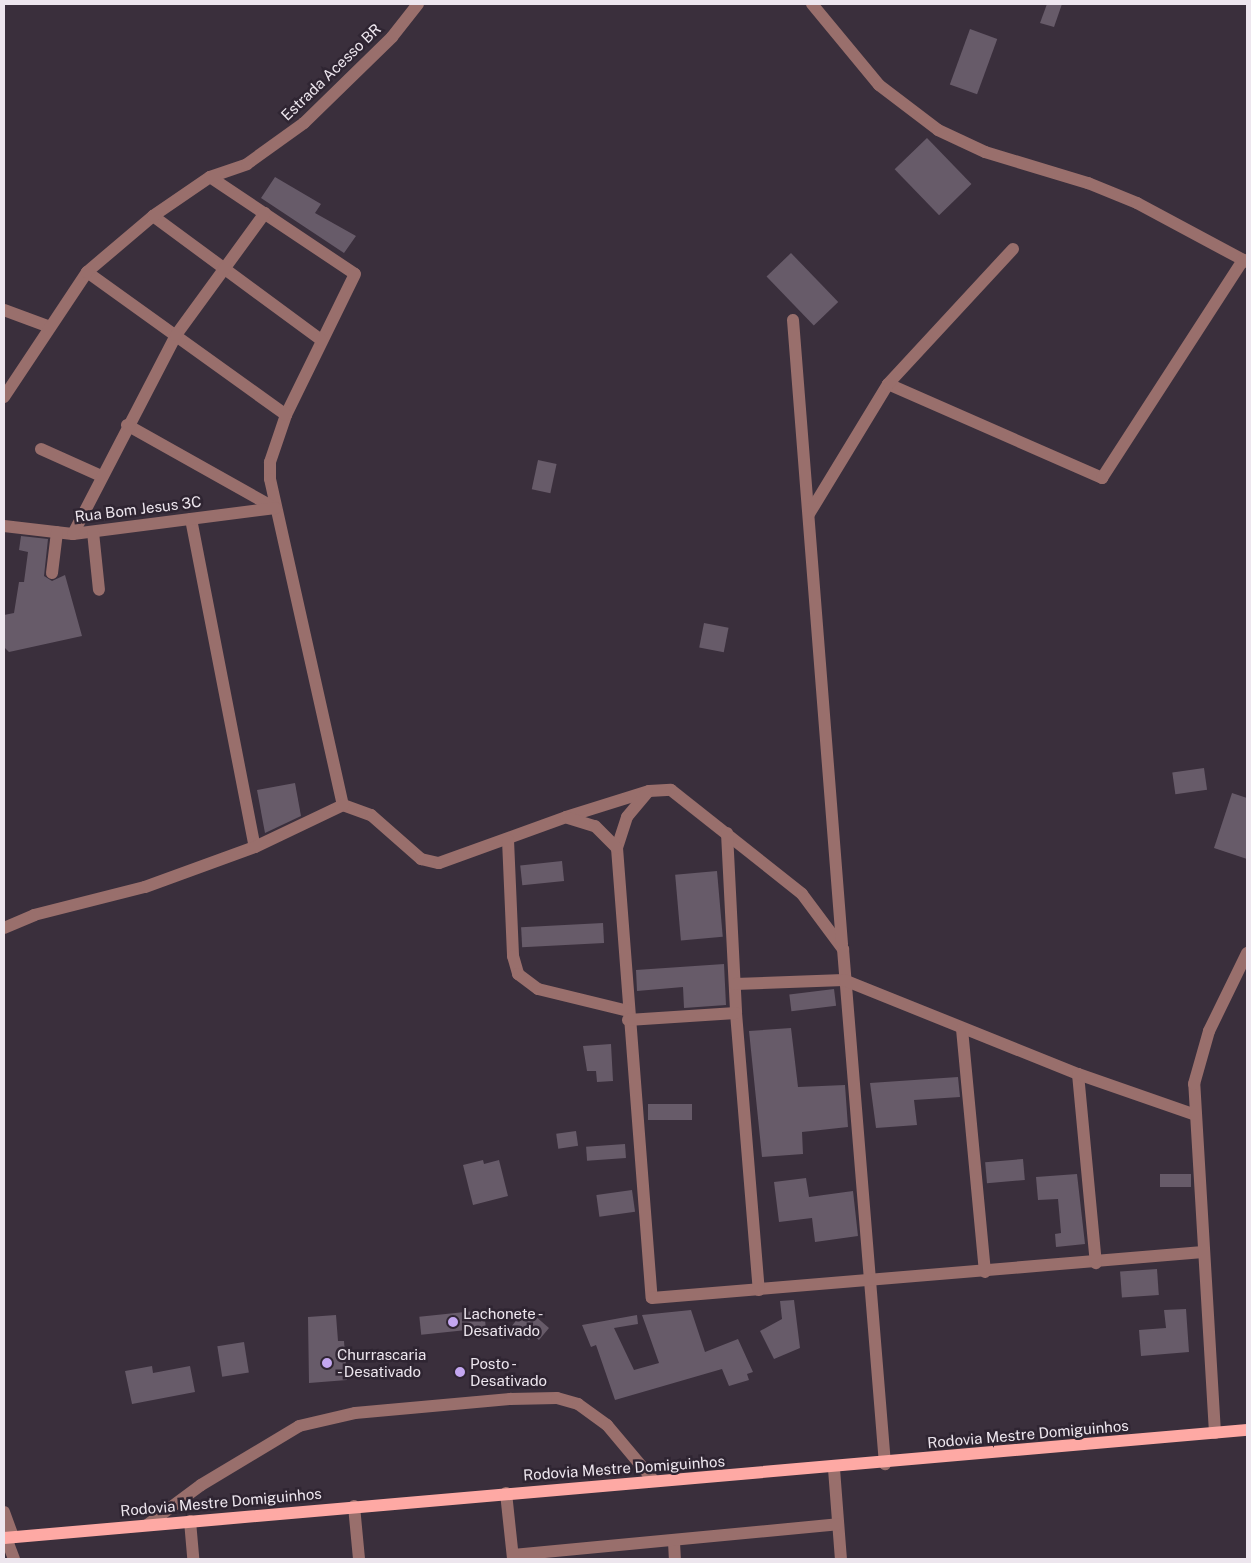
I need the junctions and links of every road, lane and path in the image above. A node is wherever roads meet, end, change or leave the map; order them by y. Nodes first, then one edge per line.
1 (418, 4) edge
2 (812, 4) edge
3 (210, 177) junction
4 (265, 213) junction
5 (153, 216) junction
6 (1013, 249) dead end
7 (1245, 261) edge
8 (220, 269) junction
9 (87, 272) junction
10 (4, 310) edge
11 (793, 320) dead end
12 (50, 327) junction
13 (176, 336) junction
14 (321, 340) junction
15 (888, 384) junction
16 (4, 397) edge
17 (286, 415) junction
18 (127, 425) junction
19 (40, 448) dead end
20 (100, 476) junction
21 (275, 508) junction
22 (809, 514) junction
23 (191, 519) junction
24 (4, 526) edge
25 (57, 532) junction
26 (93, 532) junction
27 (73, 534) junction
28 (52, 573) dead end
29 (99, 590) dead end
30 (649, 791) junction
31 (343, 805) junction
32 (566, 817) junction
33 (727, 833) junction
34 (508, 840) junction
35 (255, 847) junction
36 (617, 848) junction
37 (4, 928) edge
38 (843, 949) junction
39 (1247, 953) edge
40 (844, 980) junction
41 (735, 984) junction
42 (736, 1013) junction
43 (628, 1016) junction
44 (962, 1029) junction
45 (1078, 1074) junction
46 (1193, 1114) junction
47 (1203, 1252) junction
48 (1096, 1263) junction
49 (984, 1272) junction
50 (871, 1283) junction
51 (759, 1290) junction
52 (1247, 1430) edge
53 (1215, 1433) junction
54 (885, 1464) junction
55 (834, 1469) junction
56 (654, 1481) junction
57 (506, 1493) junction
58 (354, 1506) junction
59 (4, 1512) edge
60 (190, 1521) junction
61 (838, 1524) junction
62 (147, 1525) junction
63 (7, 1538) edge
64 (674, 1542) junction
65 (513, 1557) edge
66 (14, 1559) edge
67 (193, 1559) edge
68 (358, 1559) edge
69 (676, 1559) edge
70 (840, 1559) edge

1 - 3 street, Estrada Acesso BR
2 - 7 street
3 - 4 street
3 - 5 street, Estrada Acesso BR
4 - 8 street
4 - 14 street
5 - 8 street
5 - 9 street, Estrada Acesso BR
6 - 15 street
7 - 15 street
8 - 13 street
8 - 14 street
9 - 12 street, Estrada Acesso BR
9 - 13 street
10 - 12 street
11 - 22 street
12 - 16 street, Estrada Acesso BR
13 - 17 street
13 - 18 street
14 - 17 street
15 - 22 street
17 - 21 street
18 - 20 street
18 - 21 street
19 - 20 street
20 - 27 street
21 - 23 street, Rua Bom Jesus 3C
21 - 31 street
22 - 38 street
23 - 26 street, Rua Bom Jesus 3C
23 - 35 street
24 - 25 street, Rua Bom Jesus 3C
25 - 27 street, Rua Bom Jesus 3C
25 - 28 street
26 - 27 street, Rua Bom Jesus 3C
26 - 29 street
30 - 32 street
30 - 33 street
30 - 36 street
31 - 34 street
31 - 35 street
32 - 34 street
32 - 36 street
33 - 38 street
33 - 41 street
34 - 43 street
35 - 37 street
36 - 43 street
38 - 40 street
39 - 46 street
40 - 41 street
40 - 44 street
40 - 50 street
41 - 42 street
42 - 43 street
42 - 51 street
43 - 51 street
44 - 45 street
44 - 49 street
45 - 46 street
45 - 48 street
46 - 47 street
47 - 48 street
47 - 53 street
48 - 49 street
49 - 50 street
50 - 51 street
50 - 54 street
52 - 53 main road, Rodovia Mestre Domiguinhos
53 - 54 main road, Rodovia Mestre Domiguinhos
54 - 55 main road, Rodovia Mestre Domiguinhos
55 - 56 main road, Rodovia Mestre Domiguinhos
55 - 61 street
56 - 57 main road, Rodovia Mestre Domiguinhos
56 - 62 street
57 - 58 main road, Rodovia Mestre Domiguinhos
57 - 65 street
58 - 60 main road, Rodovia Mestre Domiguinhos
58 - 68 street
59 - 63 street
60 - 62 main road, Rodovia Mestre Domiguinhos
60 - 67 street
61 - 64 street
61 - 70 street
62 - 63 main road, Rodovia Mestre Domiguinhos
63 - 66 street
64 - 65 street
64 - 69 street

